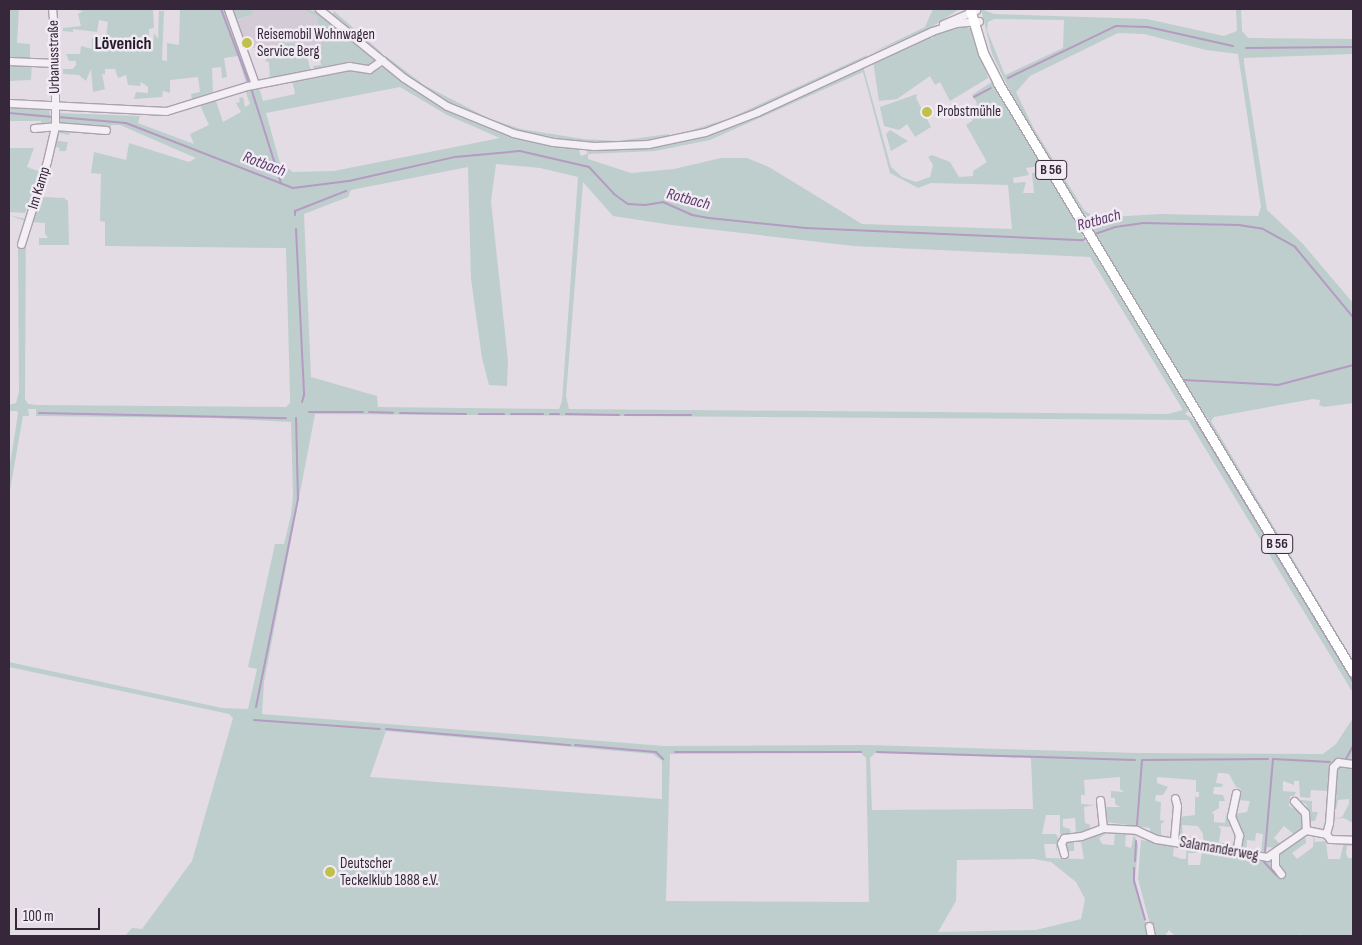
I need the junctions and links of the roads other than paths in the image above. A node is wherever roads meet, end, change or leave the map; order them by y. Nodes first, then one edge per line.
1 (52, 9) edge
2 (228, 9) edge
3 (319, 9) edge
4 (971, 10) edge
5 (976, 22) junction
6 (932, 31) junction
7 (382, 60) junction
8 (9, 61) edge
9 (55, 63) junction
10 (252, 85) junction
11 (9, 103) edge
12 (55, 119) junction
13 (34, 128) dead end
14 (106, 130) dead end
15 (21, 244) dead end
16 (1353, 672) edge
17 (1353, 764) edge
18 (1236, 793) dead end
19 (1174, 798) dead end
20 (1100, 800) dead end
21 (1294, 801) dead end
22 (1102, 828) junction
23 (1306, 830) junction
24 (1326, 834) junction
25 (1174, 840) junction
26 (1353, 840) edge
27 (1236, 852) junction
28 (1275, 853) junction
29 (1064, 854) dead end
30 (1281, 874) dead end
31 (1149, 926) dead end
32 (1151, 936) edge

1 - 9 street, Urbanusstraße
2 - 10 street
3 - 7 street
4 - 5 main road, B 56
4 - 6 street
5 - 6 street
5 - 16 main road, B 56
6 - 7 street
7 - 10 street
8 - 9 street
9 - 12 street, Urbanusstraße
10 - 12 street
11 - 12 street
12 - 13 street
12 - 14 street
12 - 15 street, Im Kamp
17 - 24 street
18 - 27 street
19 - 25 street
20 - 22 street
21 - 23 street
22 - 25 street, Salamanderweg
22 - 29 street, Salamanderweg
23 - 24 street
23 - 28 street, Salamanderweg
24 - 26 street
25 - 27 street, Salamanderweg
27 - 28 street, Salamanderweg
28 - 30 street
31 - 32 street

